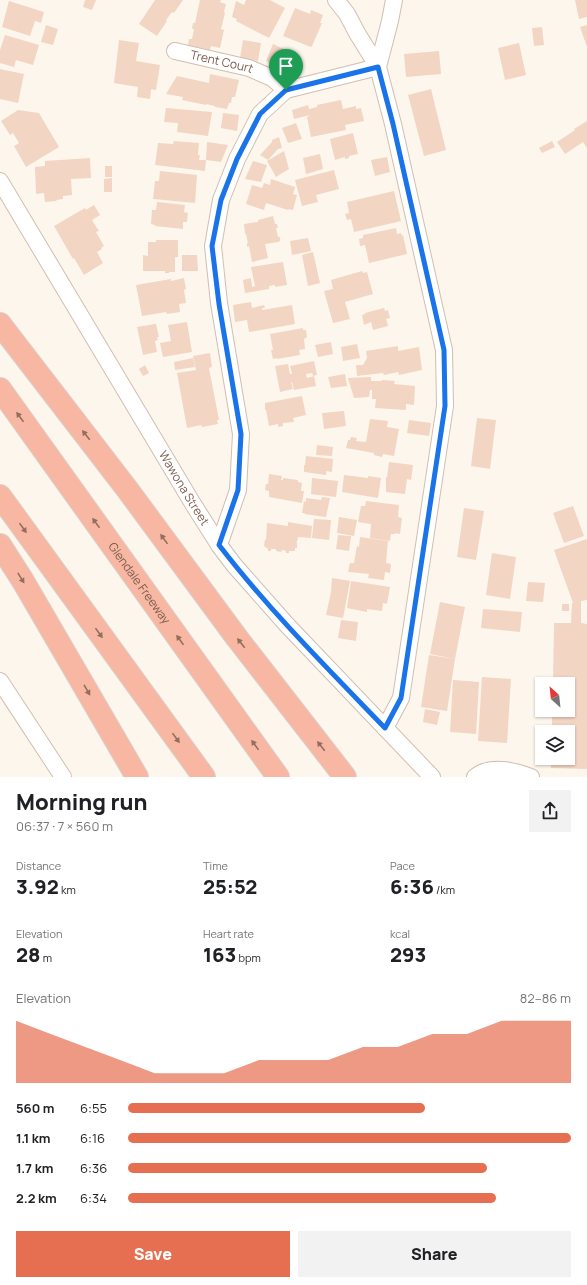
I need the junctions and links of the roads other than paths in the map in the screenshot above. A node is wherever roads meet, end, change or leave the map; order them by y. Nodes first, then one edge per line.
1 (336, 0) edge
2 (394, 0) edge
3 (175, 51) dead end
4 (378, 67) junction
5 (286, 90) junction
6 (0, 181) edge
7 (0, 324) edge
8 (0, 389) edge
9 (0, 496) edge
10 (0, 545) edge
11 (219, 545) junction
12 (0, 682) edge
13 (385, 728) junction
14 (63, 777) edge
15 (138, 777) edge
16 (204, 777) edge
17 (278, 777) edge
18 (345, 777) edge
19 (432, 777) edge
20 (476, 777) edge
21 (531, 777) edge

1 - 4 street
2 - 4 street
3 - 5 street, Trent Court
4 - 5 street
4 - 13 street
5 - 11 street
6 - 11 street, Wawona Street
18 -> 7 highway
17 -> 8 highway, Glendale Freeway
9 -> 16 highway
10 -> 15 highway
11 - 13 street, Wawona Street
12 - 14 street
13 - 19 street, Wawona Street
20 - 21 street

